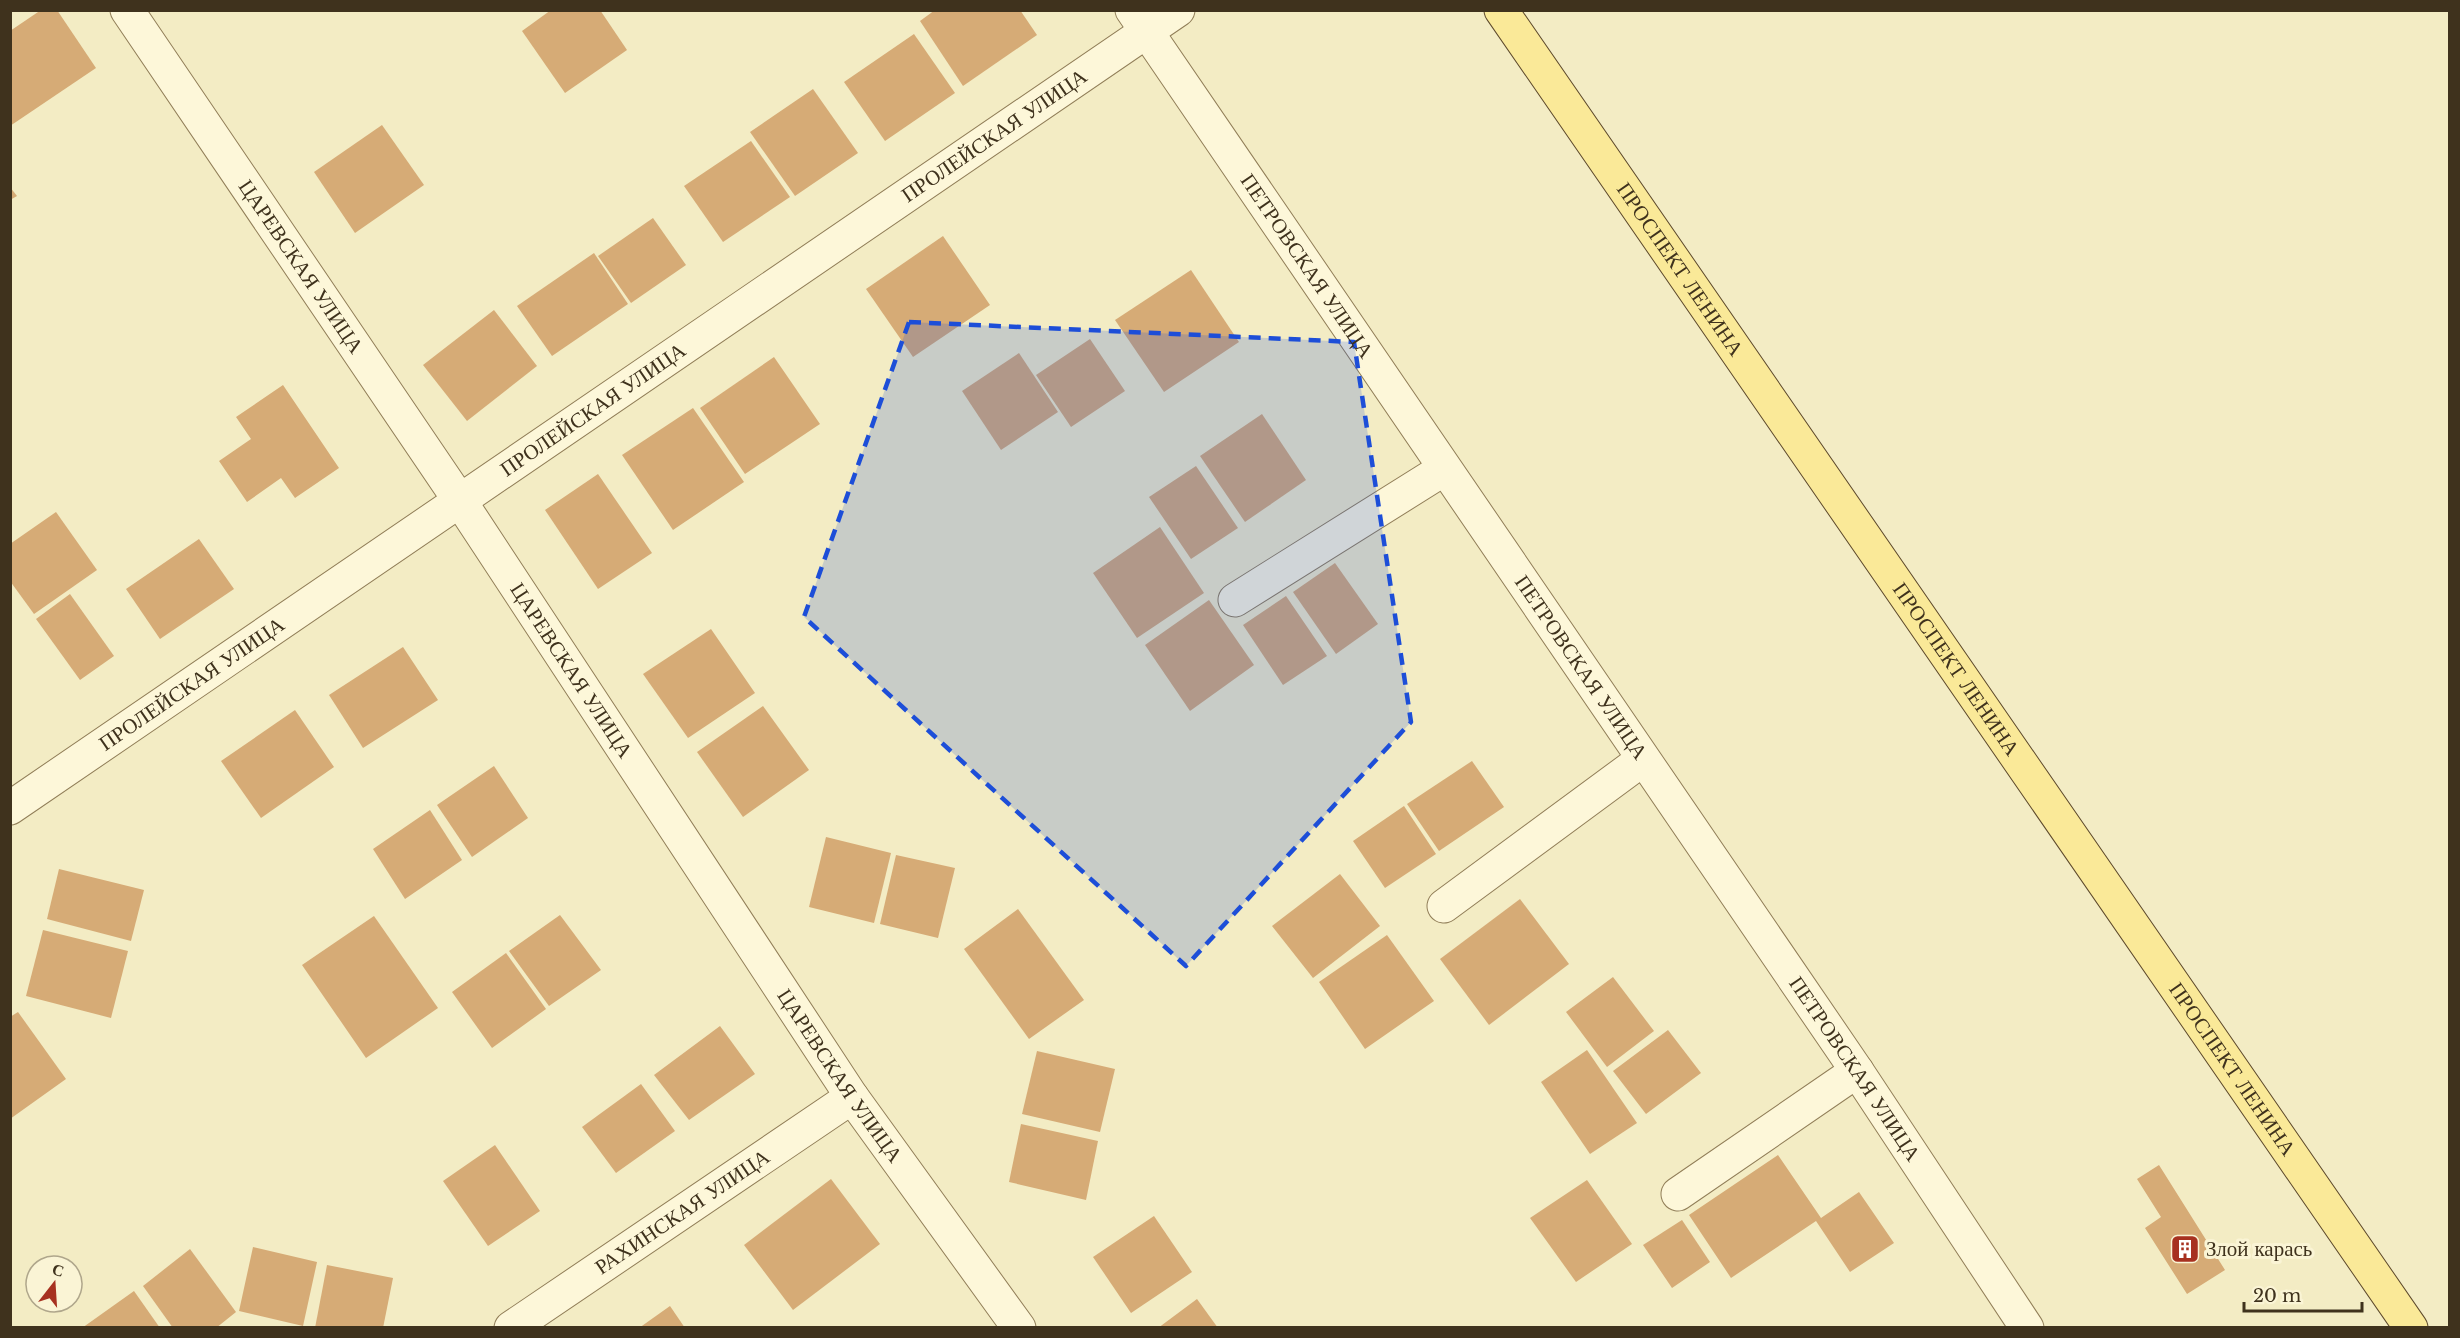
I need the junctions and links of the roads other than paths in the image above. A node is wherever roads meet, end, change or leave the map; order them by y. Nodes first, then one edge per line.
1 (127, 10) edge
2 (1178, 10) edge
3 (1501, 10) edge
4 (1140, 21) edge
5 (1444, 469) junction
6 (460, 501) junction
7 (1235, 600) dead end
8 (1642, 760) junction
9 (10, 808) edge
10 (1444, 906) dead end
11 (1857, 1071) junction
12 (852, 1097) junction
13 (1678, 1194) dead end
14 (511, 1328) edge
15 (1019, 1328) edge
16 (2028, 1328) edge
17 (2410, 1328) edge

1 - 6 street, ЦАРЕВСКАЯ УЛИЦА
2 - 4 street, ПРОЛЕЙСКАЯ УЛИЦА
3 - 17 main road, ПРОСПЕКТ ЛЕНИНА
4 - 5 street, ПЕТРОВСКАЯ УЛИЦА
4 - 6 street, ПРОЛЕЙСКАЯ УЛИЦА
5 - 7 street
5 - 8 street, ПЕТРОВСКАЯ УЛИЦА
6 - 9 street, ПРОЛЕЙСКАЯ УЛИЦА
6 - 12 street, ЦАРЕВСКАЯ УЛИЦА
8 - 10 street
8 - 11 street, ПЕТРОВСКАЯ УЛИЦА
11 - 13 street
11 - 16 street, ПЕТРОВСКАЯ УЛИЦА
12 - 14 street, РАХИНСКАЯ УЛИЦА
12 - 15 street, ЦАРЕВСКАЯ УЛИЦА

